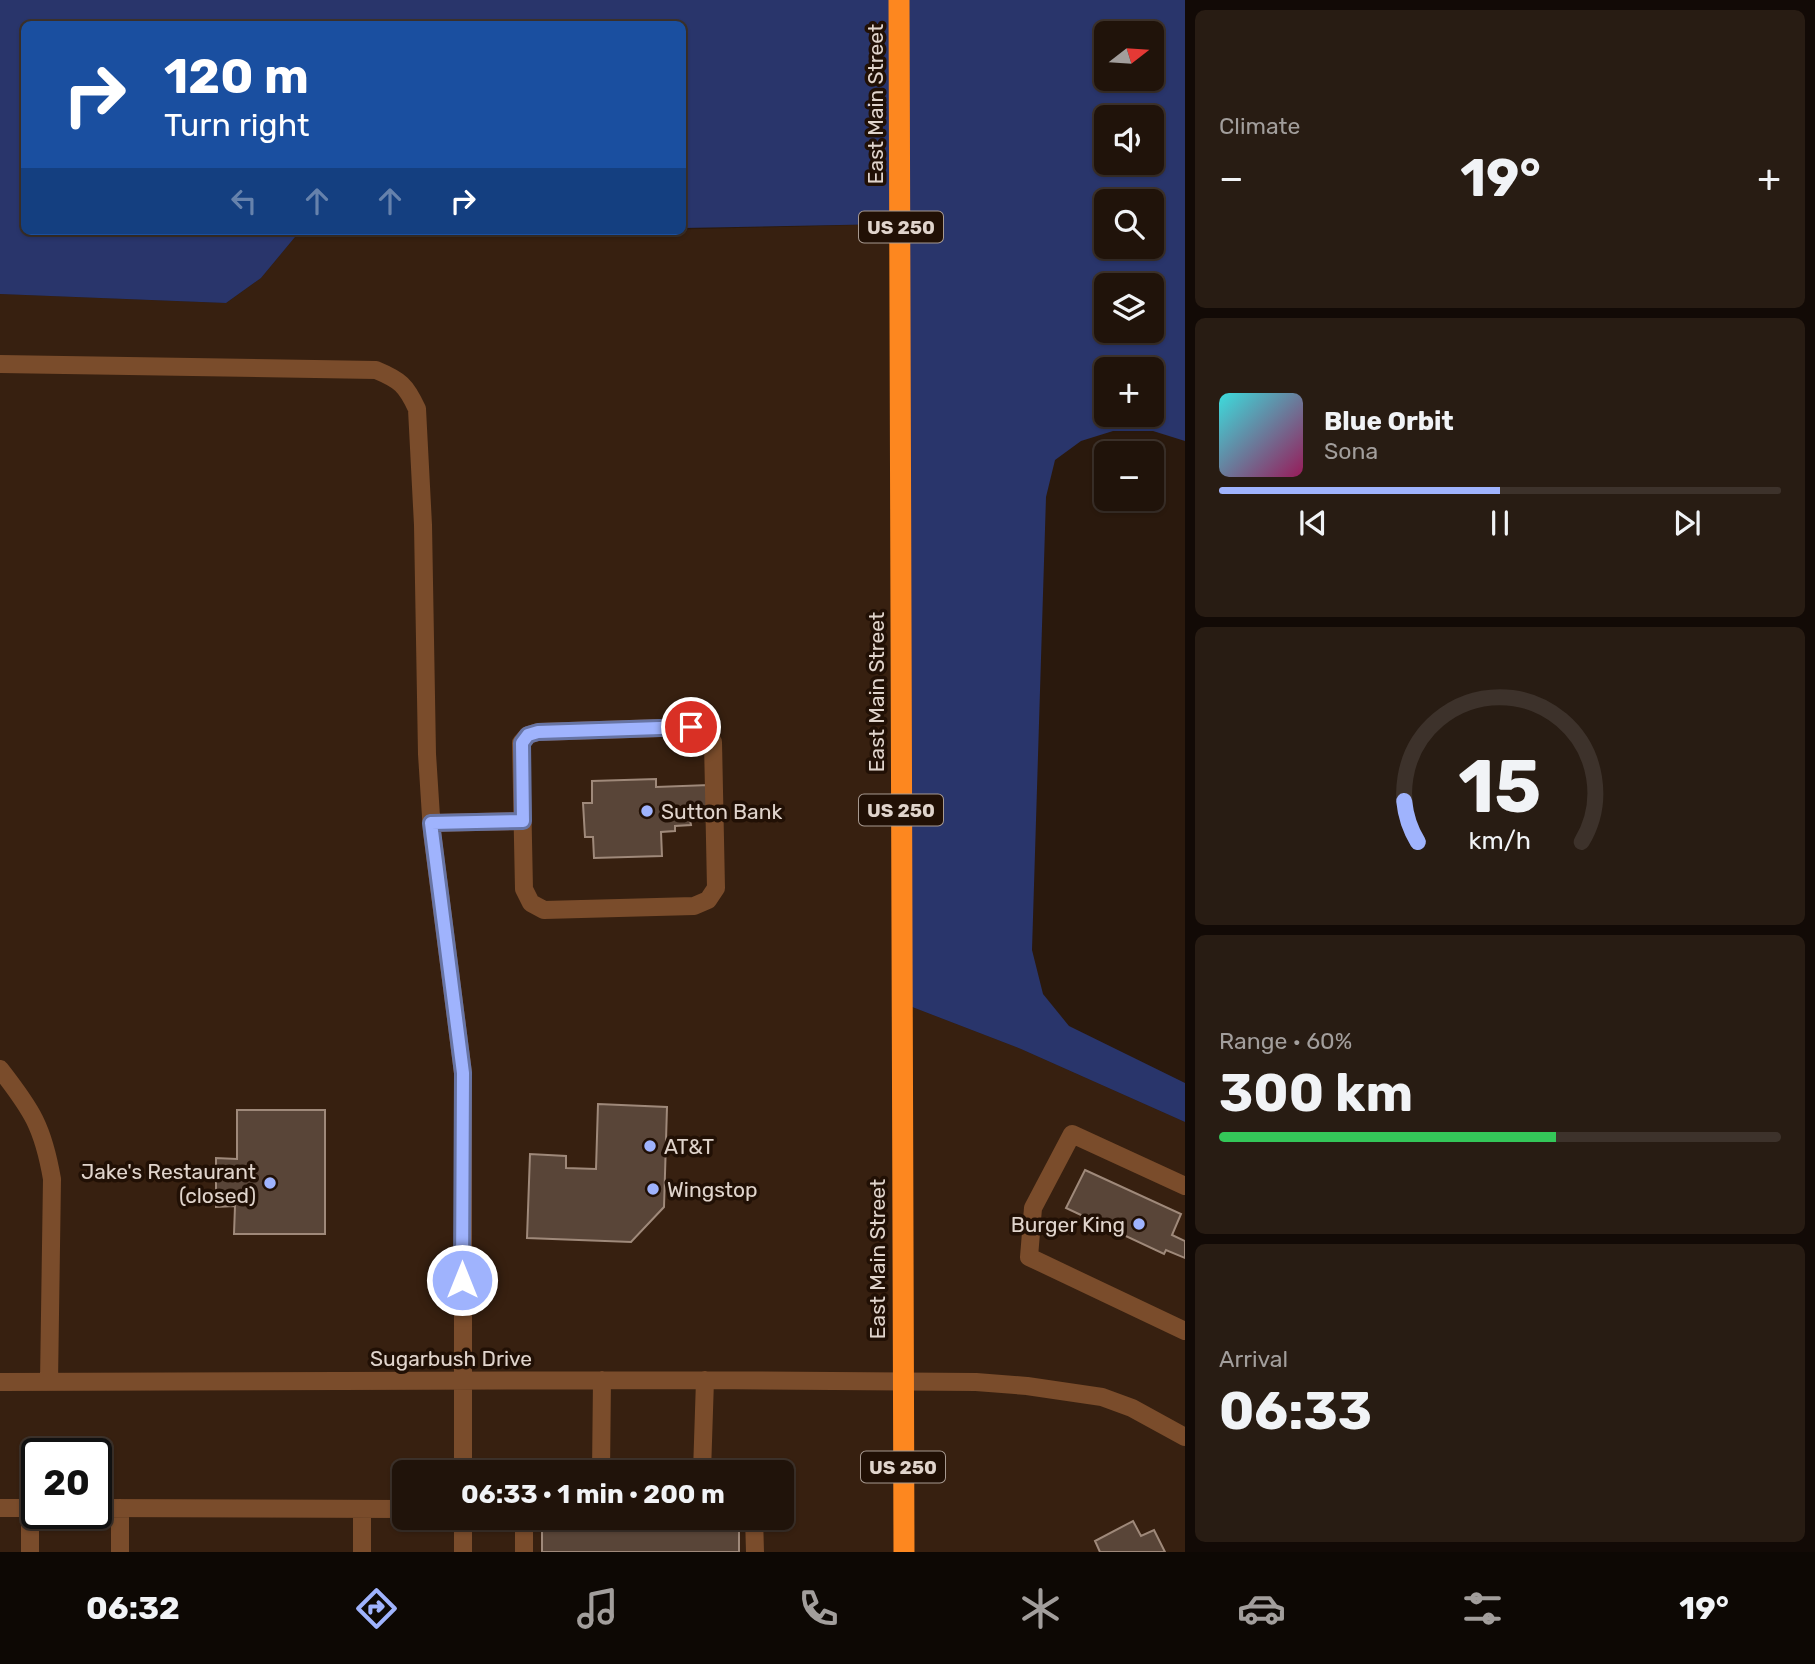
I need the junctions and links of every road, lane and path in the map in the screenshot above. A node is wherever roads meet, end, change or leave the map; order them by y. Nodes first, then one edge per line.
1 (899, 0) edge
2 (0, 364) edge
3 (523, 821) junction
4 (431, 823) junction
5 (0, 1069) edge
6 (0, 1097) edge
7 (22, 1097) junction
8 (1185, 1186) edge
9 (1185, 1331) edge
10 (463, 1380) junction
11 (602, 1380) junction
12 (705, 1380) junction
13 (0, 1382) edge
14 (49, 1382) junction
15 (902, 1382) junction
16 (1185, 1437) edge
17 (463, 1460) edge
18 (601, 1460) edge
19 (702, 1460) edge
20 (21, 1507) edge
21 (0, 1508) edge
22 (112, 1508) edge
23 (120, 1508) junction
24 (362, 1509) junction
25 (392, 1509) edge
26 (32, 1529) edge
27 (463, 1530) edge
28 (524, 1530) edge
29 (754, 1530) edge
30 (30, 1552) edge
31 (120, 1552) edge
32 (362, 1552) edge
33 (463, 1552) edge
34 (524, 1552) edge
35 (755, 1552) edge
36 (904, 1552) edge

1 - 15 highway, East Main Street / US 250
2 - 4 street
3 - 3 street
3 - 4 street
4 - 10 street
5 - 7 street
6 - 7 street
7 - 14 street
8 - 9 street
10 - 11 street, Sugarbush Drive
10 - 14 street, Sugarbush Drive
10 - 17 street
11 - 12 street, Sugarbush Drive
11 - 18 street
12 - 15 street, Sugarbush Drive
12 - 19 street
13 - 14 street, Sugarbush Drive
15 - 16 street, Sugarbush Drive
15 - 36 highway, East Main Street / US 250
20 - 21 street
22 - 23 street
23 - 24 street
23 - 31 street
24 - 25 street
24 - 32 street
26 - 30 street
27 - 33 street
28 - 34 street
29 - 35 street

